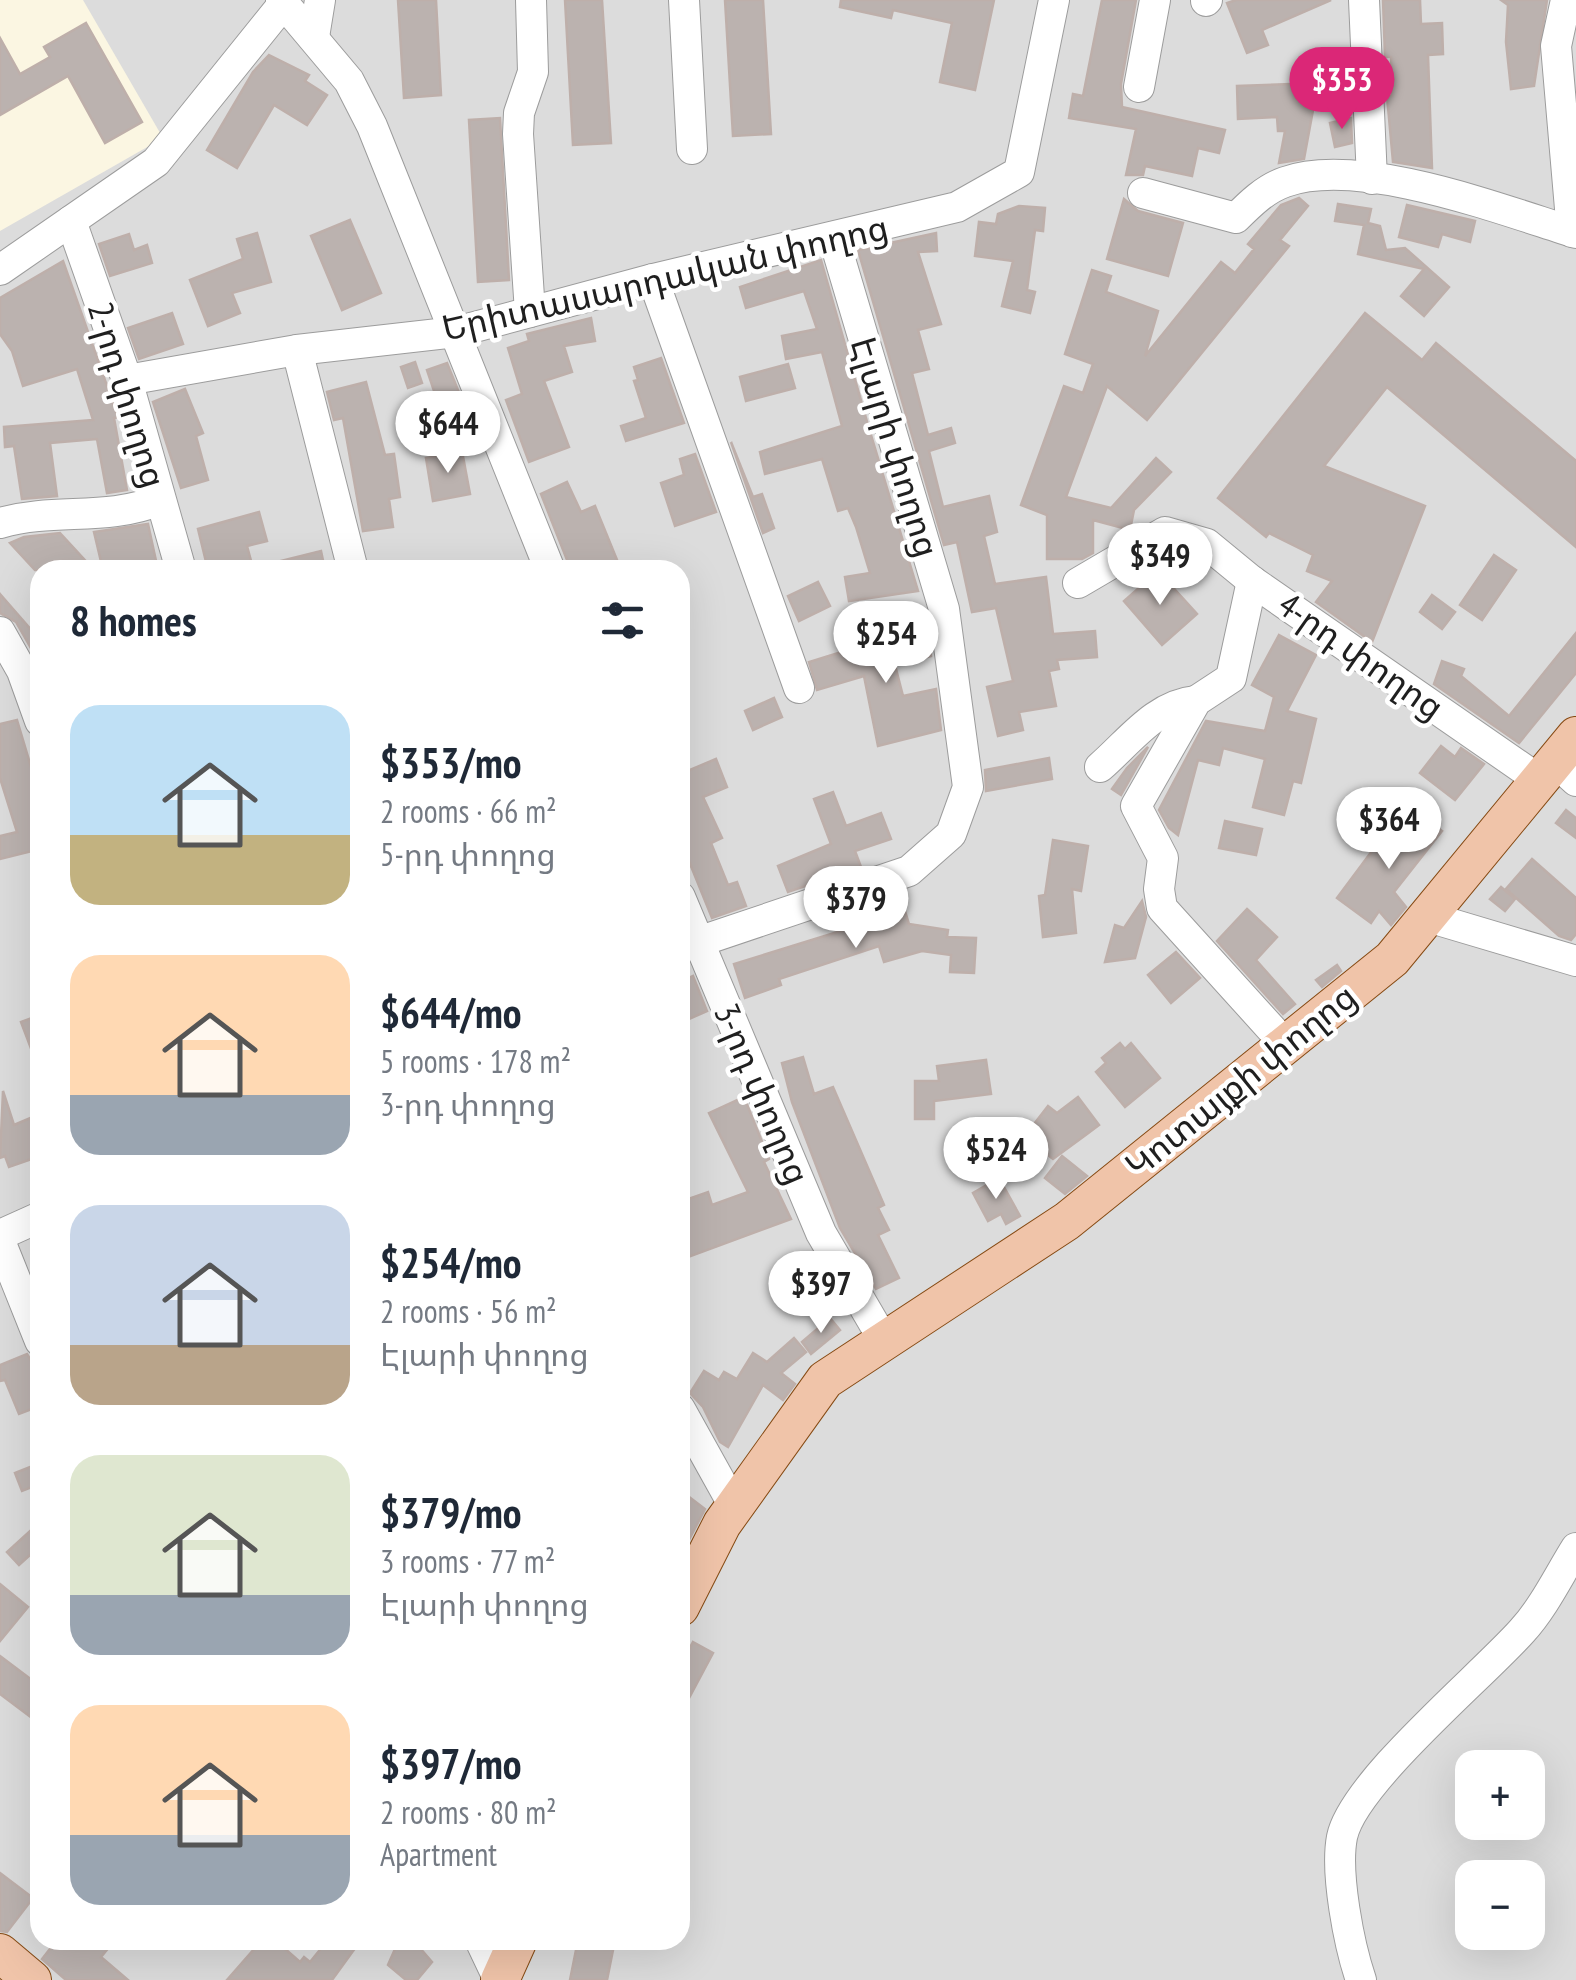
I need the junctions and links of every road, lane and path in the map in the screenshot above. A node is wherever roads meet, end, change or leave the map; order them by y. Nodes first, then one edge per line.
1 (320, 0) edge
2 (531, 0) edge
3 (684, 0) edge
4 (1054, 0) edge
5 (1154, 0) edge
6 (1364, 0) edge
7 (1566, 0) edge
8 (282, 2) edge
9 (314, 36) junction
10 (1139, 87) dead end
11 (692, 149) dead end
12 (1372, 179) junction
13 (1143, 193) dead end
14 (71, 221) junction
15 (1574, 233) edge
16 (834, 239) junction
17 (0, 270) edge
18 (653, 279) junction
19 (530, 312) junction
20 (456, 332) junction
21 (296, 350) junction
22 (127, 380) junction
23 (160, 500) junction
24 (0, 523) edge
25 (179, 560) edge
26 (350, 560) edge
27 (546, 560) edge
28 (1252, 580) junction
29 (1078, 582) dead end
30 (0, 632) edge
31 (800, 688) dead end
32 (30, 693) edge
33 (1196, 701) junction
34 (1561, 764) edge
35 (1100, 768) dead end
36 (1428, 917) junction
37 (690, 944) edge
38 (690, 946) edge
39 (1576, 962) edge
40 (1286, 1045) junction
41 (30, 1222) edge
42 (0, 1238) edge
43 (30, 1315) edge
44 (883, 1338) junction
45 (690, 1427) edge
46 (734, 1506) junction
47 (1576, 1548) edge
48 (690, 1587) edge
49 (485, 1950) edge
50 (513, 1950) edge
51 (0, 1953) edge
52 (32, 1980) edge
53 (499, 1980) edge
54 (1361, 1980) edge

1 - 9 street
2 - 19 street
3 - 11 street
4 - 16 street, Երիտասարդական փողոց
5 - 10 street
6 - 12 street
7 - 15 street
8 - 9 street
8 - 14 street
9 - 20 street
12 - 13 street
12 - 15 street
14 - 17 street
14 - 22 street, 2-րդ փողոց
16 - 18 street, Երիտասարդական փողոց
16 - 37 street, Էլարի փողոց
18 - 19 street, Երիտասարդական փողոց
18 - 31 street
19 - 20 street, Երիտասարդական փողոց
20 - 21 street, Երիտասարդական փողոց
20 - 27 street
21 - 22 street, Երիտասարդական փողոց
21 - 26 street
22 - 23 street, 2-րդ փողոց
23 - 24 street
23 - 25 street, 2-րդ փողոց
28 - 29 street, 4-րդ փողոց
28 - 33 street
28 - 34 street, 4-րդ փողոց
30 - 32 street
33 - 35 street
33 - 40 street
34 - 36 main road, Կոտայքի փողոց
36 - 39 street
36 - 40 main road, Կոտայքի փողոց
38 - 44 street, 3-րդ փողոց
40 - 44 main road, Կոտայքի փողոց
41 - 42 street
42 - 43 street
44 - 46 main road, Կոտայքի փողոց
45 - 46 street
46 - 48 main road, Կոտայքի փողոց
47 - 54 street
49 - 53 street
50 - 53 main road
51 - 52 main road

